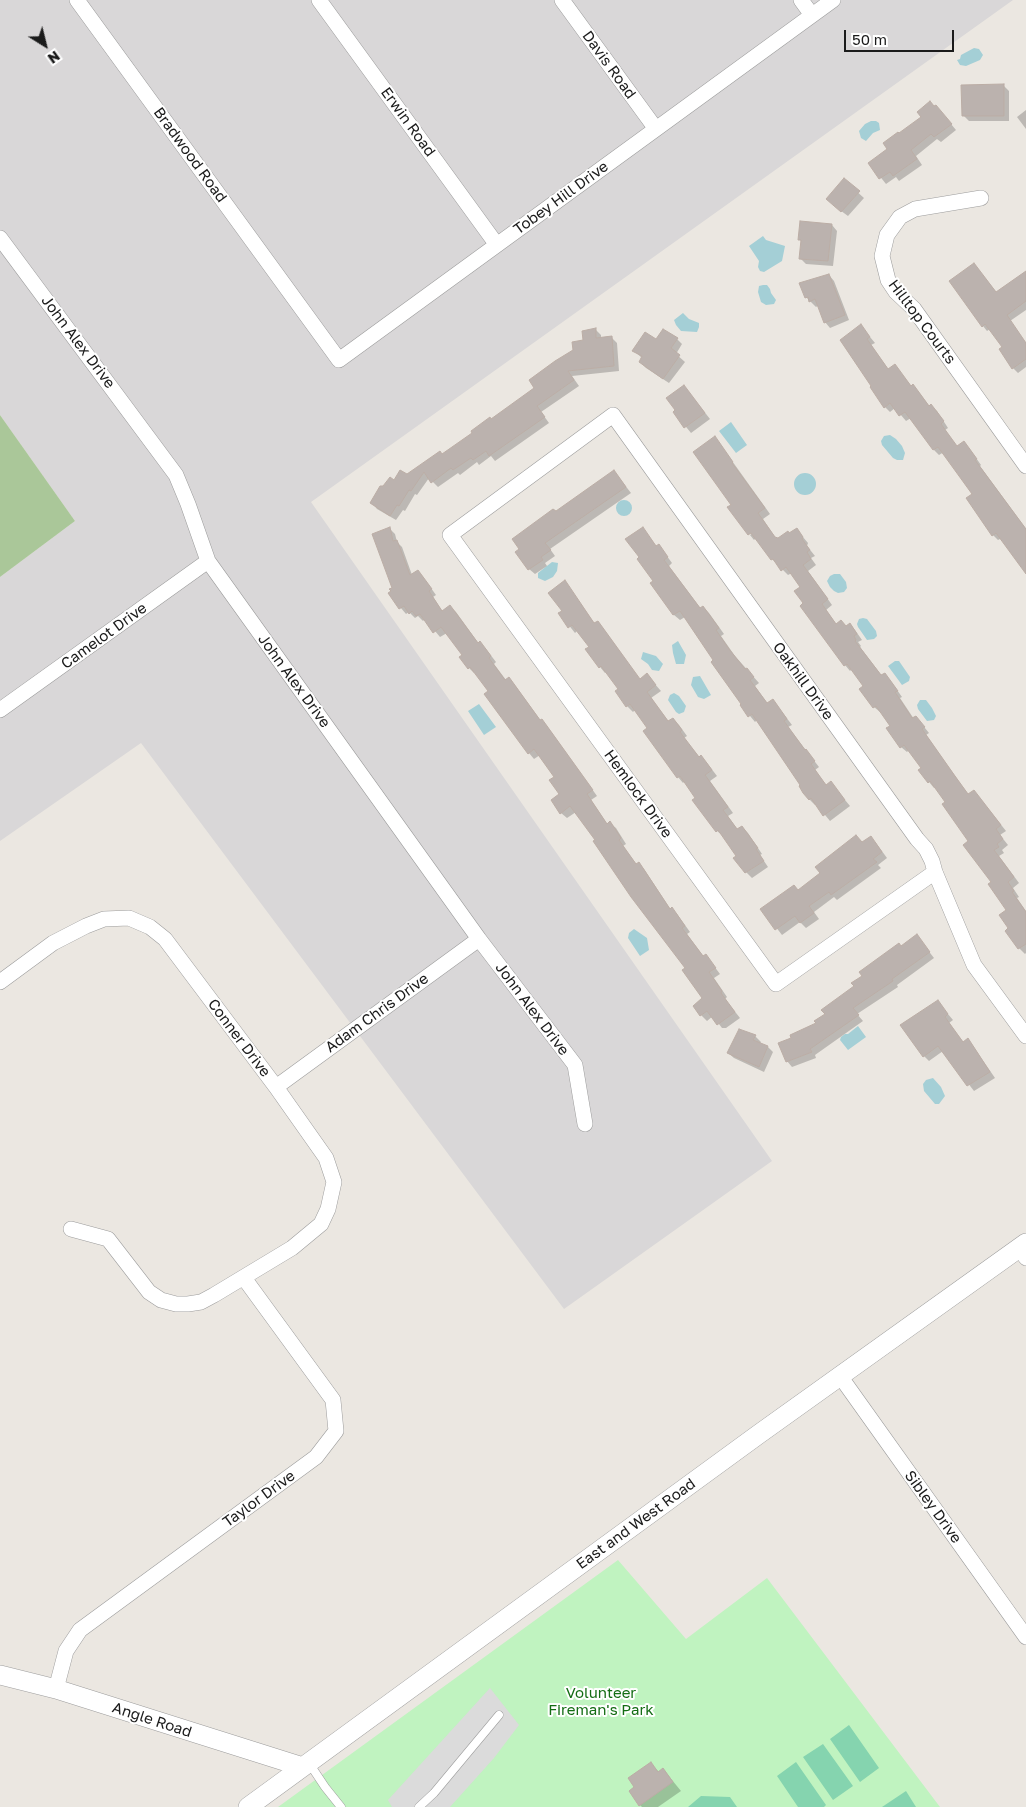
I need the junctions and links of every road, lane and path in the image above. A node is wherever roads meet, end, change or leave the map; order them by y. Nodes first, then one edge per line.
1 (77, 0) edge
2 (318, 0) edge
3 (562, 0) edge
4 (801, 0) edge
5 (833, 0) edge
6 (812, 15) junction
7 (656, 129) junction
8 (981, 198) dead end
9 (0, 238) edge
10 (497, 245) junction
11 (303, 310) joint
12 (1026, 466) edge
13 (536, 470) joint
14 (208, 561) junction
15 (0, 710) edge
16 (935, 872) junction
17 (479, 939) junction
18 (0, 982) edge
19 (1026, 1036) edge
20 (276, 1087) junction
21 (585, 1124) dead end
22 (71, 1230) dead end
23 (1024, 1250) edge
24 (244, 1278) junction
25 (840, 1376) junction
26 (1026, 1636) edge
27 (0, 1675) edge
28 (56, 1689) junction
29 (499, 1715) dead end
30 (306, 1765) junction
31 (248, 1807) edge
32 (341, 1807) edge
33 (419, 1807) edge

1 - 11 street, Bradwood Road
2 - 10 street, Erwin Road
3 - 7 street, Davis Road
4 - 6 street
5 - 6 street, Tobey Hill Drive
6 - 7 street, Tobey Hill Drive
7 - 10 street, Tobey Hill Drive
8 - 12 street, Hilltop Courts
9 - 14 street, John Alex Drive
10 - 11 street, Tobey Hill Drive
13 - 16 street, Oakhill Drive
13 - 16 street, Hemlock Drive
14 - 15 street, Camelot Drive
14 - 17 street, John Alex Drive
16 - 19 street, Oakhill Drive
17 - 20 street, Adam Chris Drive
17 - 21 street, John Alex Drive
18 - 20 street, Conner Drive
20 - 24 street, Conner Drive
22 - 24 street, Conner Drive
23 - 25 street, East and West Road
24 - 28 street, Taylor Drive
25 - 26 street, Sibley Drive
25 - 30 street, East and West Road
27 - 28 street, Angle Road
28 - 30 street, Angle Road
29 - 33 lane
30 - 31 street, East and West Road
30 - 32 lane

